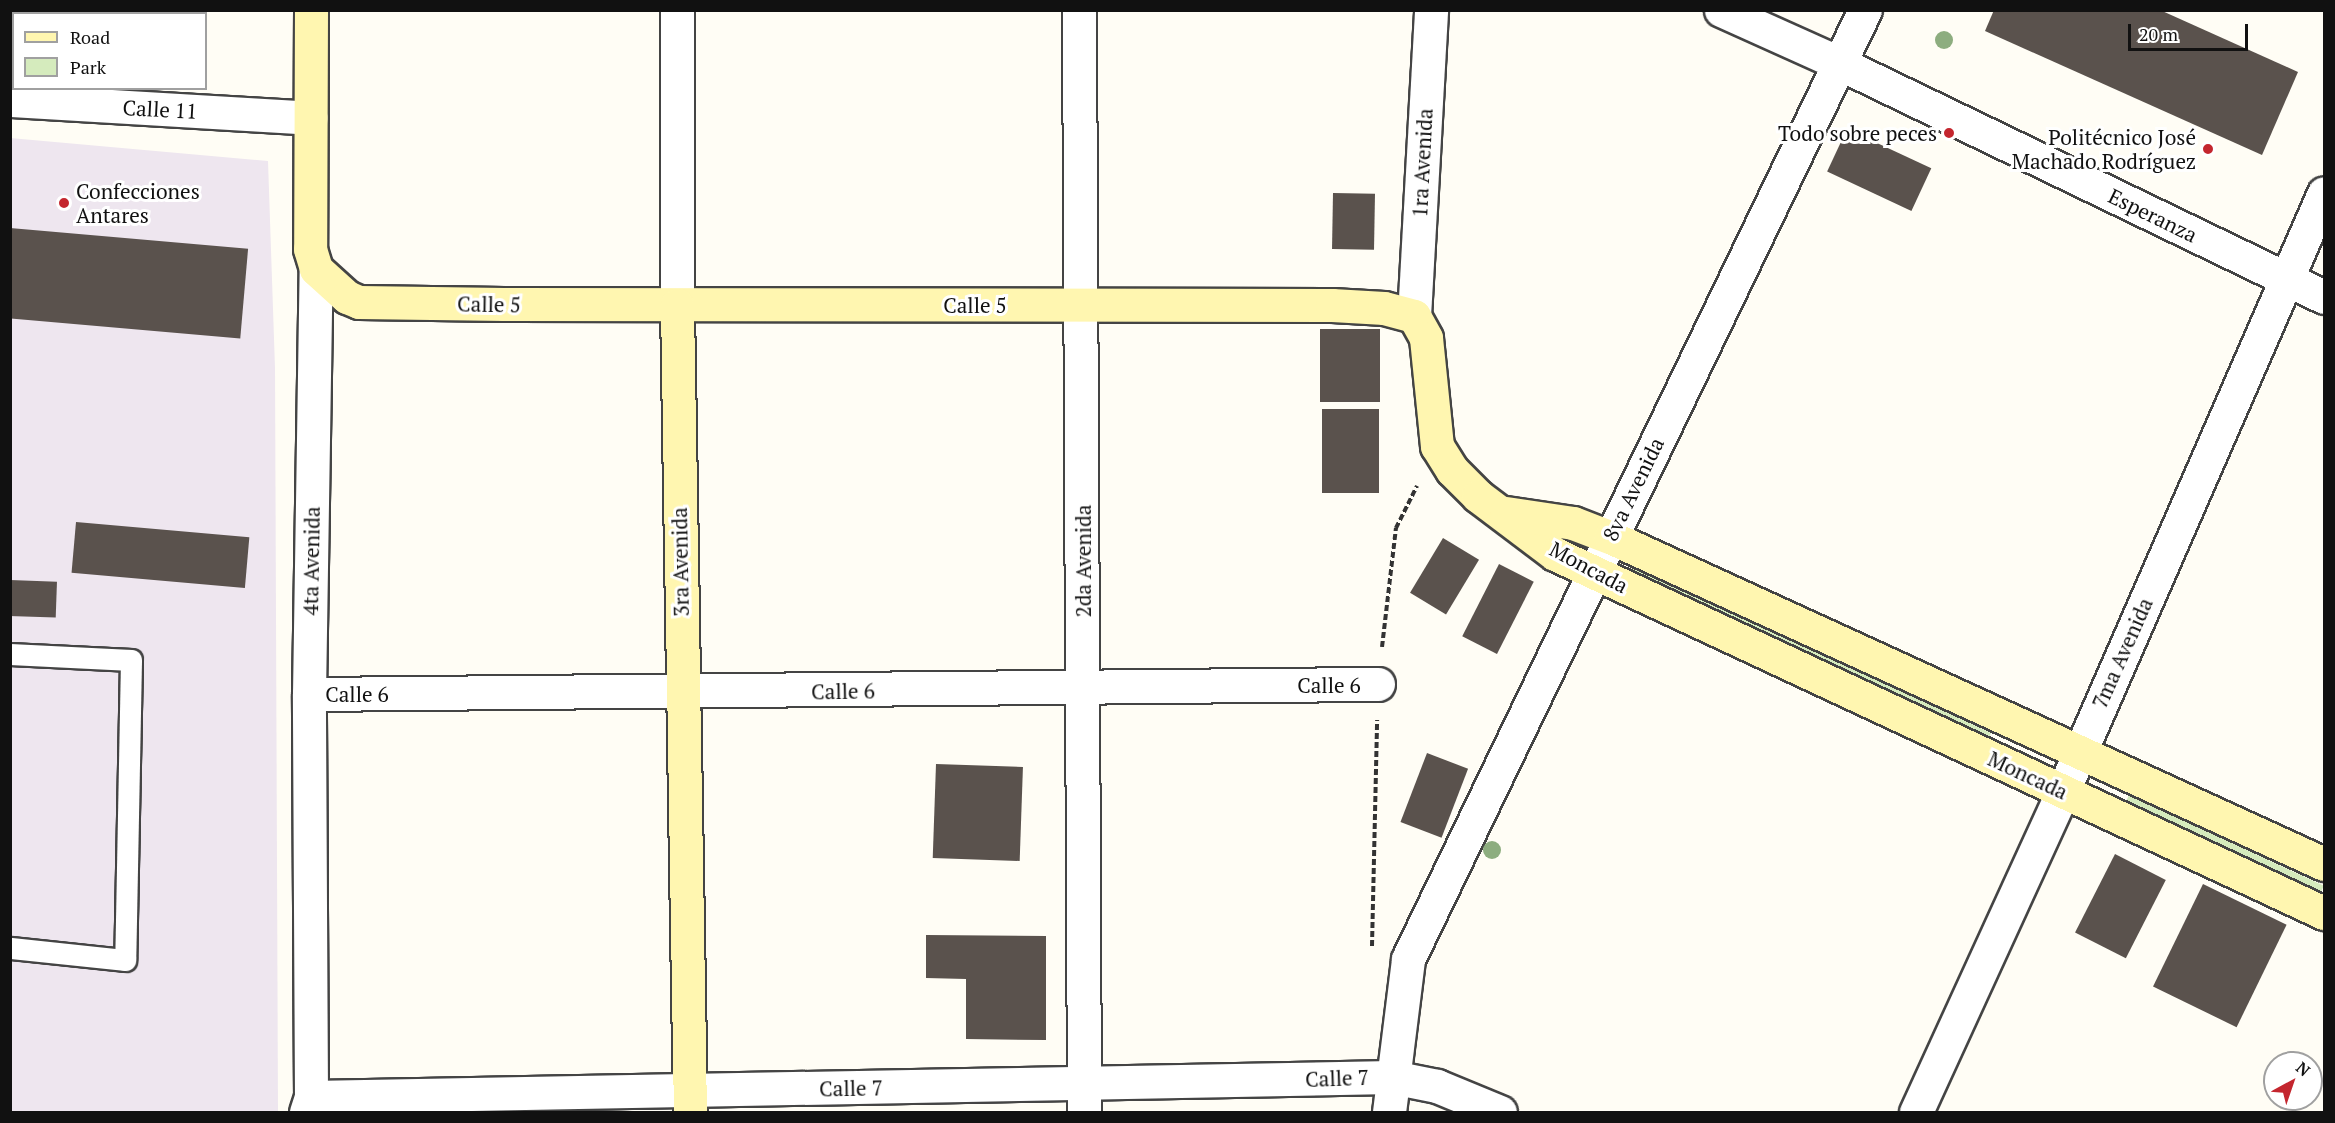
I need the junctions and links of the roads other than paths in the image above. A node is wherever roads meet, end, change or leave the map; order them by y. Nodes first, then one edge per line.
1 (311, 10) edge
2 (677, 10) edge
3 (1079, 10) edge
4 (1431, 10) edge
5 (1721, 10) edge
6 (1865, 10) edge
7 (1841, 64) junction
8 (10, 100) edge
9 (310, 118) junction
10 (2325, 193) edge
11 (316, 269) junction
12 (2286, 280) junction
13 (2325, 297) edge
14 (677, 305) junction
15 (1082, 305) junction
16 (1414, 316) junction
17 (1506, 513) junction
18 (1610, 537) junction
19 (1594, 572) junction
20 (10, 654) edge
21 (1378, 684) road end
22 (1083, 686) junction
23 (309, 694) junction
24 (682, 694) junction
25 (2078, 752) junction
26 (2063, 791) junction
27 (2325, 864) edge
28 (2325, 913) edge
29 (10, 948) edge
30 (1392, 1077) junction
31 (1083, 1099) edge
32 (690, 1101) edge
33 (308, 1105) edge
34 (1389, 1113) edge
35 (1500, 1113) edge
36 (1916, 1113) edge

1 - 9 street, 4ta Avenida
2 - 14 street, 3ra Avenida
3 - 15 street, 2da Avenida
4 - 16 street, 1ra Avenida
5 - 7 street, Esperanza
6 - 7 street, 8va Avenida
7 - 12 street, Esperanza
7 - 18 street, 8va Avenida
8 - 9 street, Calle 11
9 - 11 street, 4ta Avenida
10 - 12 street, 7ma Avenida
11 - 14 street, Calle 5
11 - 23 street, 4ta Avenida
12 - 13 street, Esperanza
12 - 25 street, 7ma Avenida
14 - 15 street, Calle 5
14 - 24 street, 3ra Avenida
15 - 16 street, Calle 5
15 - 22 street, 2da Avenida
16 - 17 street
17 - 18 street, Moncada
17 - 19 street, Moncada
18 - 19 street, 8va Avenida
18 - 25 street, Moncada
19 - 26 street, Moncada
19 - 30 street, 8va Avenida
20 - 29 lane
21 - 22 street, Calle 6
22 - 24 street, Calle 6
22 - 31 street, 2da Avenida
23 - 24 street, Calle 6
23 - 33 street, 4ta Avenida
24 - 32 street, 3ra Avenida
25 - 26 street, 7ma Avenida
25 - 27 street, Moncada
26 - 28 street, Moncada
26 - 36 street, 7ma Avenida
30 - 31 street, Calle 7
30 - 34 street
30 - 35 street, Calle 7
31 - 32 street, Calle 7
32 - 33 street, Calle 7

